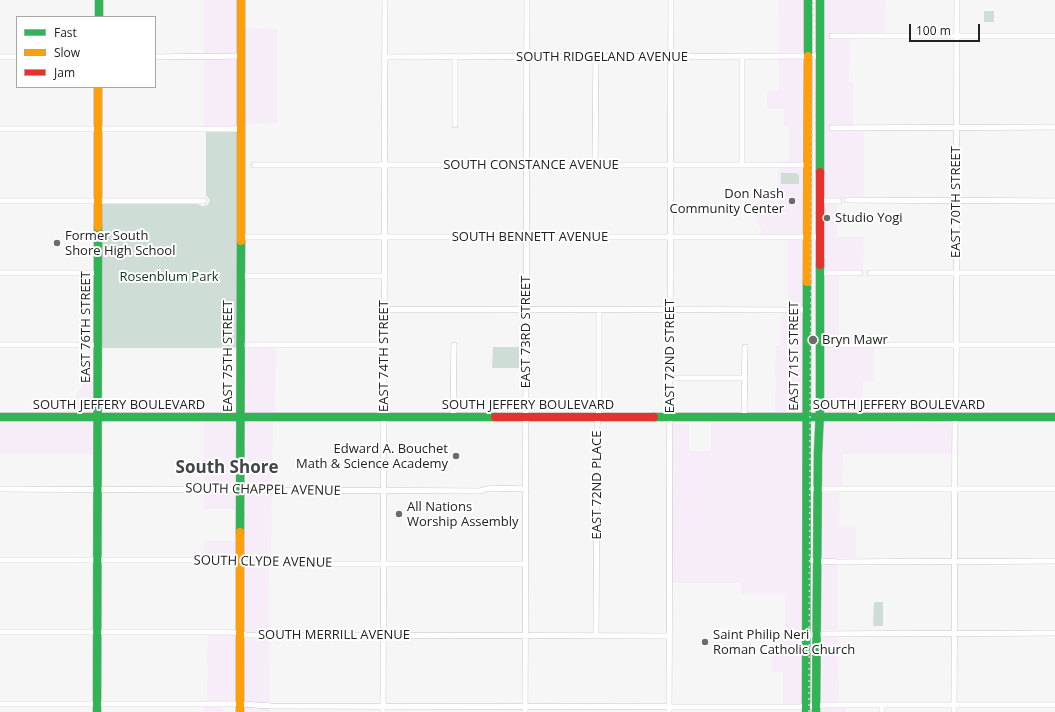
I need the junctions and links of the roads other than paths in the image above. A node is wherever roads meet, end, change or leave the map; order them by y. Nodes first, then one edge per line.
1 (99, 0) edge
2 (241, 0) edge
3 (385, 0) edge
4 (527, 0) edge
5 (671, 0) edge
6 (808, 0) edge
7 (820, 0) edge
8 (957, 0) edge
9 (99, 16) edge
10 (832, 36) dead end
11 (957, 36) junction
12 (1055, 36) edge
13 (241, 56) junction
14 (671, 56) junction
15 (742, 56) junction
16 (808, 56) junction
17 (820, 56) junction
18 (0, 57) edge
19 (16, 57) edge
20 (156, 57) edge
21 (384, 57) junction
22 (455, 57) junction
23 (527, 57) junction
24 (596, 57) junction
25 (98, 88) edge
26 (455, 125) dead end
27 (808, 128) junction
28 (819, 128) junction
29 (832, 128) dead end
30 (957, 128) junction
31 (1055, 128) edge
32 (0, 129) edge
33 (98, 129) junction
34 (240, 129) junction
35 (254, 165) dead end
36 (384, 165) junction
37 (527, 165) junction
38 (595, 165) junction
39 (670, 165) junction
40 (742, 165) junction
41 (808, 165) junction
42 (848, 200) dead end
43 (1055, 200) edge
44 (0, 201) edge
45 (98, 201) junction
46 (204, 201) dead end
47 (819, 201) junction
48 (839, 201) dead end
49 (956, 201) junction
50 (240, 237) junction
51 (384, 237) junction
52 (526, 237) junction
53 (670, 237) junction
54 (807, 237) junction
55 (819, 237) junction
56 (0, 273) edge
57 (98, 273) junction
58 (819, 273) junction
59 (860, 273) dead end
60 (870, 273) dead end
61 (956, 273) junction
62 (1055, 273) edge
63 (240, 276) junction
64 (384, 276) junction
65 (384, 309) junction
66 (670, 309) junction
67 (526, 310) junction
68 (599, 310) junction
69 (807, 310) junction
70 (0, 345) edge
71 (98, 345) junction
72 (240, 345) junction
73 (384, 345) junction
74 (454, 345) dead end
75 (830, 345) dead end
76 (956, 345) junction
77 (1055, 345) edge
78 (745, 347) dead end
79 (670, 378) junction
80 (744, 378) junction
81 (956, 404) dead end
82 (0, 417) edge
83 (97, 417) junction
84 (240, 417) junction
85 (384, 417) junction
86 (598, 417) junction
87 (806, 417) junction
88 (819, 417) junction
89 (955, 417) junction
90 (1055, 417) edge
91 (454, 418) junction
92 (526, 418) junction
93 (670, 418) junction
94 (744, 418) junction
95 (0, 489) edge
96 (97, 489) junction
97 (526, 489) junction
98 (818, 489) junction
99 (955, 489) junction
100 (1055, 489) edge
101 (240, 490) junction
102 (383, 490) junction
103 (806, 490) junction
104 (0, 560) edge
105 (97, 560) junction
106 (806, 560) junction
107 (817, 561) junction
108 (955, 561) junction
109 (1055, 561) edge
110 (240, 562) junction
111 (383, 564) junction
112 (526, 564) junction
113 (0, 632) edge
114 (97, 632) junction
115 (955, 633) junction
116 (1055, 633) edge
117 (240, 634) junction
118 (817, 634) junction
119 (383, 635) junction
120 (806, 635) junction
121 (525, 636) junction
122 (596, 636) junction
123 (669, 636) junction
124 (743, 636) dead end
125 (0, 704) edge
126 (882, 705) junction
127 (954, 705) junction
128 (1055, 705) edge
129 (97, 708) edge
130 (240, 708) edge
131 (383, 709) edge
132 (525, 709) edge
133 (669, 709) edge
134 (806, 709) edge
135 (816, 709) edge
136 (882, 712) edge
137 (954, 712) edge

1 - 9 main road
2 - 13 main road, EAST 75TH STREET
3 - 21 street, EAST 74TH STREET
4 - 23 street, EAST 73RD STREET
5 - 14 street, EAST 72ND STREET
6 - 16 main road, EAST 71ST STREET
7 - 17 main road, EAST 71ST STREET
8 - 11 street, EAST 70TH STREET
10 - 11 street
11 - 12 street
11 - 30 street, EAST 70TH STREET
13 - 20 street
13 - 34 main road, EAST 75TH STREET
14 - 15 street, SOUTH RIDGELAND AVENUE
14 - 24 street, SOUTH RIDGELAND AVENUE
14 - 39 street, EAST 72ND STREET
15 - 16 street, SOUTH RIDGELAND AVENUE
15 - 40 street
16 - 17 street, SOUTH RIDGELAND AVENUE
16 - 27 main road, EAST 71ST STREET
17 - 28 main road, EAST 71ST STREET
18 - 19 street
21 - 22 street, SOUTH RIDGELAND AVENUE
21 - 36 street, EAST 74TH STREET
22 - 23 street, SOUTH RIDGELAND AVENUE
22 - 26 street
23 - 24 street, SOUTH RIDGELAND AVENUE
23 - 37 street, EAST 73RD STREET
24 - 38 street
25 - 33 main road, EAST 76TH STREET
27 - 28 street
27 - 41 main road, EAST 71ST STREET
28 - 47 main road, EAST 71ST STREET
29 - 30 street
30 - 31 street
30 - 49 street, EAST 70TH STREET
32 - 33 street
33 - 34 street
33 - 45 main road, EAST 76TH STREET
34 - 50 main road, EAST 75TH STREET
35 - 36 street, SOUTH CONSTANCE AVENUE
36 - 37 street, SOUTH CONSTANCE AVENUE
36 - 51 street, EAST 74TH STREET
37 - 38 street, SOUTH CONSTANCE AVENUE
37 - 52 street, EAST 73RD STREET
38 - 39 street, SOUTH CONSTANCE AVENUE
39 - 40 street, SOUTH CONSTANCE AVENUE
39 - 53 street, EAST 72ND STREET
40 - 41 street, SOUTH CONSTANCE AVENUE
41 - 54 main road, EAST 71ST STREET
42 - 49 street
43 - 49 street
44 - 45 street
45 - 46 street
45 - 57 main road, EAST 76TH STREET
47 - 48 street
47 - 55 main road, EAST 71ST STREET
49 - 61 street, EAST 70TH STREET
50 - 51 street, SOUTH BENNETT AVENUE
50 - 63 main road, EAST 75TH STREET
51 - 52 street, SOUTH BENNETT AVENUE
51 - 64 street, EAST 74TH STREET
52 - 53 street, SOUTH BENNETT AVENUE
52 - 67 street, EAST 73RD STREET
53 - 54 street, SOUTH BENNETT AVENUE
53 - 66 street, EAST 72ND STREET
54 - 55 street, SOUTH BENNETT AVENUE
54 - 69 main road, EAST 71ST STREET
55 - 58 main road, EAST 71ST STREET
56 - 57 street
57 - 71 main road, EAST 76TH STREET
58 - 59 street
58 - 88 main road, EAST 71ST STREET
60 - 61 street
61 - 62 street
61 - 76 street, EAST 70TH STREET
63 - 64 street
63 - 72 main road, EAST 75TH STREET
64 - 65 street, EAST 74TH STREET
65 - 67 street
65 - 73 street, EAST 74TH STREET
66 - 68 street
66 - 69 street
66 - 79 street, EAST 72ND STREET
67 - 68 street
67 - 92 street, EAST 73RD STREET
68 - 86 street, EAST 72ND PLACE
69 - 87 main road, EAST 71ST STREET
70 - 71 street
71 - 83 main road, EAST 76TH STREET
72 - 73 street
72 - 84 main road, EAST 75TH STREET
73 - 85 street, EAST 74TH STREET
74 - 91 street
75 - 76 street
76 - 77 street
76 - 81 street, EAST 70TH STREET
78 - 80 street
79 - 80 street
79 - 93 street, EAST 72ND STREET
80 - 94 street
82 - 83 main road, SOUTH JEFFERY BOULEVARD
83 - 84 main road, SOUTH JEFFERY BOULEVARD
83 - 96 main road, EAST 76TH STREET
84 - 85 main road, SOUTH JEFFERY BOULEVARD
84 - 101 main road, EAST 75TH STREET
85 - 91 main road, SOUTH JEFFERY BOULEVARD
85 - 102 street, EAST 74TH STREET
86 - 92 main road, SOUTH JEFFERY BOULEVARD
86 - 93 main road, SOUTH JEFFERY BOULEVARD
86 - 122 street, EAST 72ND PLACE
87 - 88 main road, SOUTH JEFFERY BOULEVARD
87 - 94 main road, SOUTH JEFFERY BOULEVARD
87 - 103 main road, EAST 71ST STREET
88 - 89 main road, SOUTH JEFFERY BOULEVARD
88 - 98 main road, EAST 71ST STREET
89 - 90 main road, SOUTH JEFFERY BOULEVARD
89 - 99 street
91 - 92 main road, SOUTH JEFFERY BOULEVARD
92 - 97 street, EAST 73RD STREET
93 - 94 main road, SOUTH JEFFERY BOULEVARD
93 - 123 street, EAST 72ND STREET
95 - 96 street, SOUTH CHAPPEL AVENUE
96 - 101 street, SOUTH CHAPPEL AVENUE
96 - 105 main road, EAST 76TH STREET
97 - 102 street, SOUTH CHAPPEL AVENUE
97 - 112 street, EAST 73RD STREET
98 - 99 street
98 - 103 street
98 - 107 main road, EAST 71ST STREET
99 - 100 street
99 - 108 street
101 - 102 street, SOUTH CHAPPEL AVENUE
101 - 110 main road, EAST 75TH STREET
102 - 111 street, EAST 74TH STREET
103 - 106 main road, EAST 71ST STREET
104 - 105 street, SOUTH CLYDE AVENUE
105 - 110 street, SOUTH CLYDE AVENUE
105 - 114 main road, EAST 76TH STREET
106 - 107 street
106 - 120 main road, EAST 71ST STREET
107 - 108 street
107 - 118 main road, EAST 71ST STREET
108 - 109 street
108 - 115 street
110 - 111 street, SOUTH CLYDE AVENUE
110 - 117 main road, EAST 75TH STREET
111 - 112 street, SOUTH CLYDE AVENUE
111 - 119 street, EAST 74TH STREET
112 - 121 street, EAST 73RD STREET
113 - 114 street, SOUTH MERRILL AVENUE
114 - 117 street, SOUTH MERRILL AVENUE
114 - 129 main road, EAST 76TH STREET
115 - 116 street
115 - 118 street
115 - 127 street
117 - 119 street, SOUTH MERRILL AVENUE
117 - 130 main road, EAST 75TH STREET
118 - 120 street
118 - 135 main road, EAST 71ST STREET
119 - 121 street, SOUTH MERRILL AVENUE
119 - 131 street, EAST 74TH STREET
120 - 124 street
120 - 134 main road, EAST 71ST STREET
121 - 122 street, SOUTH MERRILL AVENUE
121 - 132 street, EAST 73RD STREET
122 - 123 street, SOUTH MERRILL AVENUE
123 - 133 street, EAST 72ND STREET
125 - 129 street
126 - 127 street
126 - 135 street
126 - 136 street
127 - 128 street
127 - 137 street
129 - 130 street
130 - 131 street
131 - 132 street
132 - 133 street
133 - 134 street
134 - 135 street

